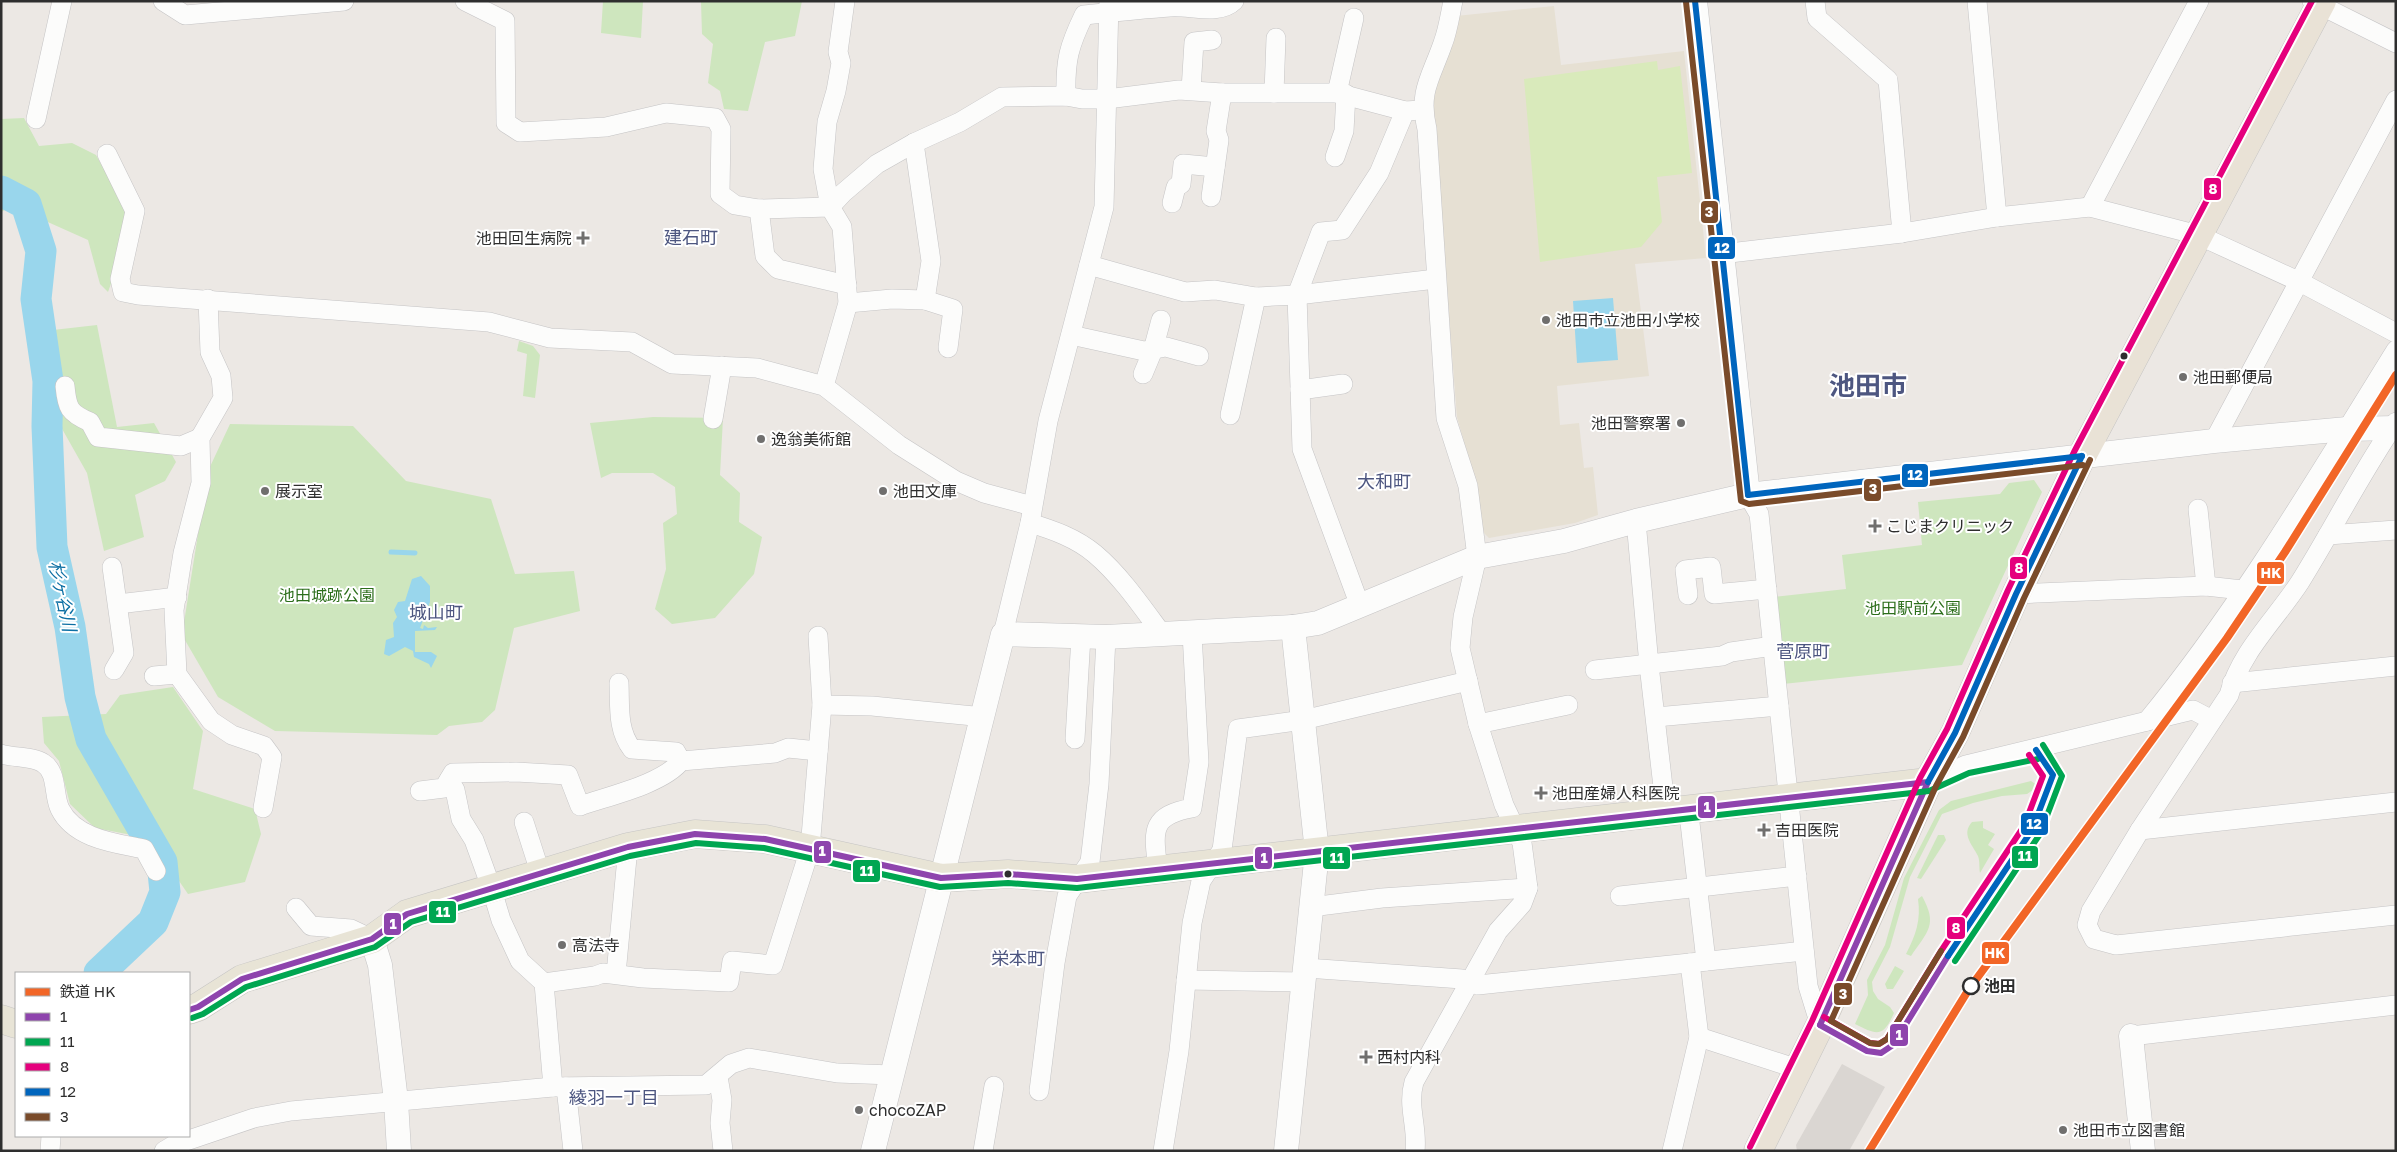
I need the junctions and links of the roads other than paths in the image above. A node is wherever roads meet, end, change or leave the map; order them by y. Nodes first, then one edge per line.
1 (62, 1) edge
2 (465, 1) edge
3 (845, 1) edge
4 (1234, 1) edge
5 (1453, 1) edge
6 (1695, 1) edge
7 (1815, 1) edge
8 (1977, 1) edge
9 (2199, 1) edge
10 (165, 2) edge
11 (338, 2) edge
12 (2318, 2) edge
13 (230, 6) edge
14 (1109, 7) edge
15 (1354, 18) dead end
16 (1276, 38) dead end
17 (1212, 40) dead end
18 (2396, 43) edge
19 (1191, 90) junction
20 (1222, 93) junction
21 (1274, 93) junction
22 (1342, 94) junction
23 (1066, 96) junction
24 (1107, 99) junction
25 (2396, 100) edge
26 (1414, 110) junction
27 (36, 119) dead end
28 (914, 143) junction
29 (107, 154) dead end
30 (1335, 158) dead end
31 (1215, 168) junction
32 (1211, 197) dead end
33 (1172, 203) dead end
34 (830, 207) junction
35 (2090, 207) junction
36 (759, 209) junction
37 (1997, 217) junction
38 (1902, 233) junction
39 (2198, 235) junction
40 (1721, 254) junction
41 (1089, 266) junction
42 (1436, 279) junction
43 (2298, 281) junction
44 (847, 294) junction
45 (1297, 295) junction
46 (1256, 296) junction
47 (208, 299) junction
48 (925, 300) junction
49 (1161, 320) dead end
50 (2396, 333) edge
51 (1071, 335) junction
52 (948, 348) dead end
53 (1153, 350) junction
54 (2396, 350) edge
55 (1199, 356) dead end
56 (722, 366) junction
57 (1144, 374) dead end
58 (1343, 384) dead end
59 (65, 386) dead end
60 (824, 386) junction
61 (1300, 390) junction
62 (1230, 415) dead end
63 (713, 419) dead end
64 (2394, 426) edge
65 (2346, 429) junction
66 (200, 438) junction
67 (2214, 440) junction
68 (2082, 456) junction
69 (1748, 495) junction
70 (2198, 509) dead end
71 (1030, 515) junction
72 (1636, 521) junction
73 (2396, 530) edge
74 (2328, 535) junction
75 (1478, 558) junction
76 (112, 567) dead end
77 (2206, 586) junction
78 (1767, 589) junction
79 (2242, 590) junction
80 (2016, 594) junction
81 (1688, 595) dead end
82 (177, 598) junction
83 (118, 604) junction
84 (1360, 606) junction
85 (1293, 627) junction
86 (1192, 632) junction
87 (1004, 634) junction
88 (1162, 634) junction
89 (818, 636) dead end
90 (1081, 636) junction
91 (1106, 638) junction
92 (1773, 646) junction
93 (1649, 664) junction
94 (2396, 666) edge
95 (114, 670) dead end
96 (1595, 670) dead end
97 (177, 674) junction
98 (154, 676) dead end
99 (1468, 681) junction
100 (618, 683) dead end
101 (2232, 684) junction
102 (1568, 704) dead end
103 (822, 705) junction
104 (1779, 706) junction
105 (984, 717) junction
106 (1656, 717) junction
107 (1303, 720) junction
108 (2212, 720) junction
109 (2147, 721) junction
110 (1478, 724) junction
111 (1101, 744) junction
112 (818, 751) junction
113 (1, 754) edge
114 (681, 761) junction
115 (449, 780) junction
116 (1928, 782) junction
117 (420, 791) dead end
118 (1789, 799) junction
119 (2396, 802) edge
120 (263, 808) dead end
121 (1678, 818) junction
122 (524, 822) dead end
123 (1516, 830) junction
124 (2140, 830) junction
125 (628, 846) junction
126 (810, 848) junction
127 (1317, 852) junction
128 (1210, 865) junction
129 (156, 871) dead end
130 (1158, 871) junction
131 (540, 872) junction
132 (1797, 876) junction
133 (940, 878) junction
134 (1077, 879) junction
135 (491, 887) junction
136 (1698, 887) junction
137 (1528, 888) junction
138 (1620, 896) dead end
139 (1311, 907) junction
140 (296, 908) dead end
141 (2396, 915) edge
142 (372, 939) junction
143 (1804, 951) junction
144 (1698, 962) junction
145 (616, 974) junction
146 (1305, 975) junction
147 (1186, 980) junction
148 (1470, 982) junction
149 (544, 983) junction
150 (2396, 1006) edge
151 (190, 1010) edge
152 (1, 1019) edge
153 (15, 1024) edge
154 (1820, 1025) junction
155 (2131, 1036) joint
156 (1699, 1037) junction
157 (1798, 1069) junction
158 (892, 1075) junction
159 (718, 1078) junction
160 (994, 1086) dead end
161 (559, 1087) junction
162 (1038, 1091) dead end
163 (396, 1101) junction
164 (51, 1137) edge
165 (50, 1151) edge
166 (164, 1151) edge
167 (399, 1151) edge
168 (572, 1151) edge
169 (723, 1151) edge
170 (873, 1151) edge
171 (983, 1151) edge
172 (1163, 1151) edge
173 (1286, 1151) edge
174 (1415, 1151) edge
175 (1672, 1151) edge
176 (1758, 1151) edge
177 (2143, 1151) edge

1 - 27 street
2 - 36 street
3 - 34 street
4 - 14 street
5 - 26 street
6 - 40 street
7 - 38 street
8 - 37 street
9 - 35 street
10 - 13 street
11 - 13 street
12 - 18 street
12 - 39 highway
14 - 23 street
14 - 24 street
15 - 22 street
16 - 21 street
17 - 19 street
19 - 20 street
19 - 24 street
20 - 21 street
20 - 31 street
21 - 22 street
22 - 26 street
22 - 30 street
23 - 24 street
23 - 28 street
24 - 41 street
25 - 43 street
26 - 42 street
26 - 45 street
28 - 34 street
28 - 48 street
29 - 47 street
31 - 32 street
31 - 33 street
34 - 36 street
34 - 44 street
35 - 37 street
35 - 39 street
36 - 44 street
37 - 38 street
38 - 40 street
39 - 43 street
39 - 68 highway
40 - 69 street
41 - 46 street
41 - 51 street
42 - 45 street
42 - 75 street
43 - 50 street
43 - 67 street
44 - 48 street
44 - 60 street
45 - 46 street
45 - 61 street
46 - 62 street
47 - 56 street
47 - 66 street
48 - 52 street
49 - 53 street
51 - 53 street
51 - 71 street
53 - 55 street
53 - 57 street
54 - 65 street
56 - 60 street
56 - 63 street
58 - 61 street
59 - 66 street
60 - 71 street
61 - 84 street
64 - 65 street
64 - 74 street
65 - 67 street
65 - 79 street
66 - 82 street
67 - 68 street
68 - 69 street
68 - 80 highway
69 - 72 street
69 - 78 street
70 - 77 street
71 - 87 street
71 - 88 street
72 - 75 street
72 - 93 street
73 - 74 street
74 - 101 street
75 - 84 street
75 - 99 street
76 - 83 street
77 - 79 street
77 - 80 street
78 - 81 street
78 - 92 street
79 - 109 street
80 - 116 highway
82 - 83 street
82 - 97 street
83 - 95 street
84 - 85 street
85 - 86 street
85 - 107 street
86 - 88 street
86 - 130 street
87 - 90 street
87 - 105 street
88 - 91 street
89 - 103 street
90 - 91 street
90 - 111 street
91 - 111 street
92 - 93 street
92 - 104 street
93 - 96 street
93 - 106 street
94 - 101 street
97 - 98 street
97 - 120 street
99 - 107 street
99 - 110 street
100 - 114 street
101 - 108 street
102 - 110 street
103 - 105 street
103 - 112 street
104 - 106 street
104 - 118 street
105 - 133 street
106 - 121 street
107 - 127 street
107 - 128 street
108 - 109 street
108 - 124 street
109 - 116 street
110 - 123 street
111 - 134 street
112 - 114 street
112 - 126 street
113 - 129 street
114 - 115 street
115 - 117 street
115 - 135 street
116 - 118 main road
116 - 154 highway
118 - 121 main road
118 - 132 street
119 - 124 street
121 - 123 main road
121 - 136 street
122 - 131 street
123 - 127 main road
123 - 137 street
124 - 141 street
125 - 126 main road
125 - 131 main road
125 - 145 street
126 - 133 main road
126 - 145 street
127 - 128 main road
127 - 139 street
128 - 130 main road
128 - 147 street
130 - 134 main road
131 - 135 main road
132 - 136 street
132 - 143 street
133 - 134 main road
133 - 158 street
134 - 162 street
135 - 142 main road
135 - 149 street
136 - 138 street
136 - 144 street
137 - 139 street
137 - 148 street
139 - 146 street
140 - 142 street
142 - 151 main road
142 - 163 street
143 - 144 street
143 - 154 street
144 - 148 street
144 - 156 street
145 - 149 street
146 - 147 street
146 - 148 street
146 - 173 street
147 - 172 street
148 - 174 street
149 - 161 street
150 - 155 street
152 - 153 main road
154 - 157 highway
155 - 177 street
156 - 157 street
156 - 175 street
157 - 176 highway
158 - 159 street
158 - 170 street
159 - 161 street
159 - 169 street
160 - 171 street
161 - 163 street
161 - 168 street
163 - 166 street
163 - 167 street
164 - 165 street

